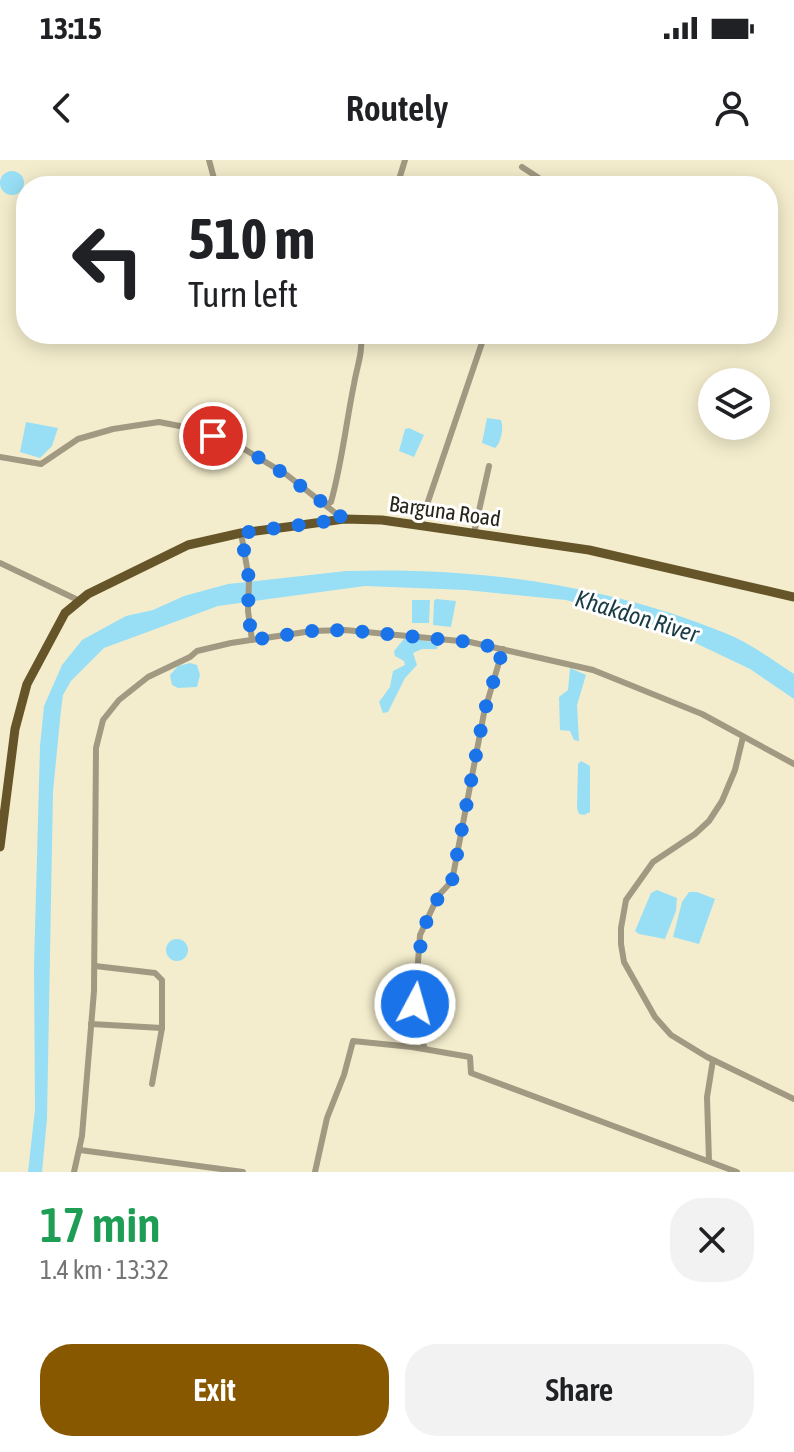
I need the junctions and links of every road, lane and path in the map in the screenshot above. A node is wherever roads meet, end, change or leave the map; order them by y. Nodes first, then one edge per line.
1 (522, 167) dead end
2 (536, 176) edge
3 (361, 344) edge
4 (482, 344) edge
5 (0, 457) edge
6 (489, 466) dead end
7 (326, 505) junction
8 (344, 519) junction
9 (420, 525) junction
10 (241, 533) junction
11 (474, 533) junction
12 (0, 563) edge
13 (794, 597) edge
14 (78, 600) junction
15 (252, 640) junction
16 (503, 649) junction
17 (743, 737) junction
18 (794, 764) edge
19 (0, 847) edge
20 (95, 966) junction
21 (91, 1024) junction
22 (162, 1028) junction
23 (425, 1049) junction
24 (713, 1060) junction
25 (152, 1084) dead end
26 (794, 1099) edge
27 (80, 1150) junction
28 (709, 1161) junction
29 (74, 1172) edge
30 (243, 1172) edge
31 (315, 1172) edge
32 (737, 1172) edge

1 - 2 street
3 - 7 street
4 - 9 street
5 - 7 street
6 - 11 street
7 - 8 street
8 - 9 main road, Barguna Road
8 - 10 main road, Barguna Road
9 - 11 main road, Barguna Road
10 - 14 main road, Barguna Road
10 - 15 street
11 - 13 main road, Barguna Road
12 - 14 street
14 - 19 main road, Barguna Road
15 - 16 street
15 - 20 street
16 - 17 street
16 - 23 street
17 - 18 street
17 - 24 street
20 - 21 street
20 - 22 street
21 - 22 street
21 - 27 street
22 - 25 street
23 - 28 street
23 - 31 street
24 - 26 street
24 - 28 street
27 - 29 street
27 - 30 street
28 - 32 street

